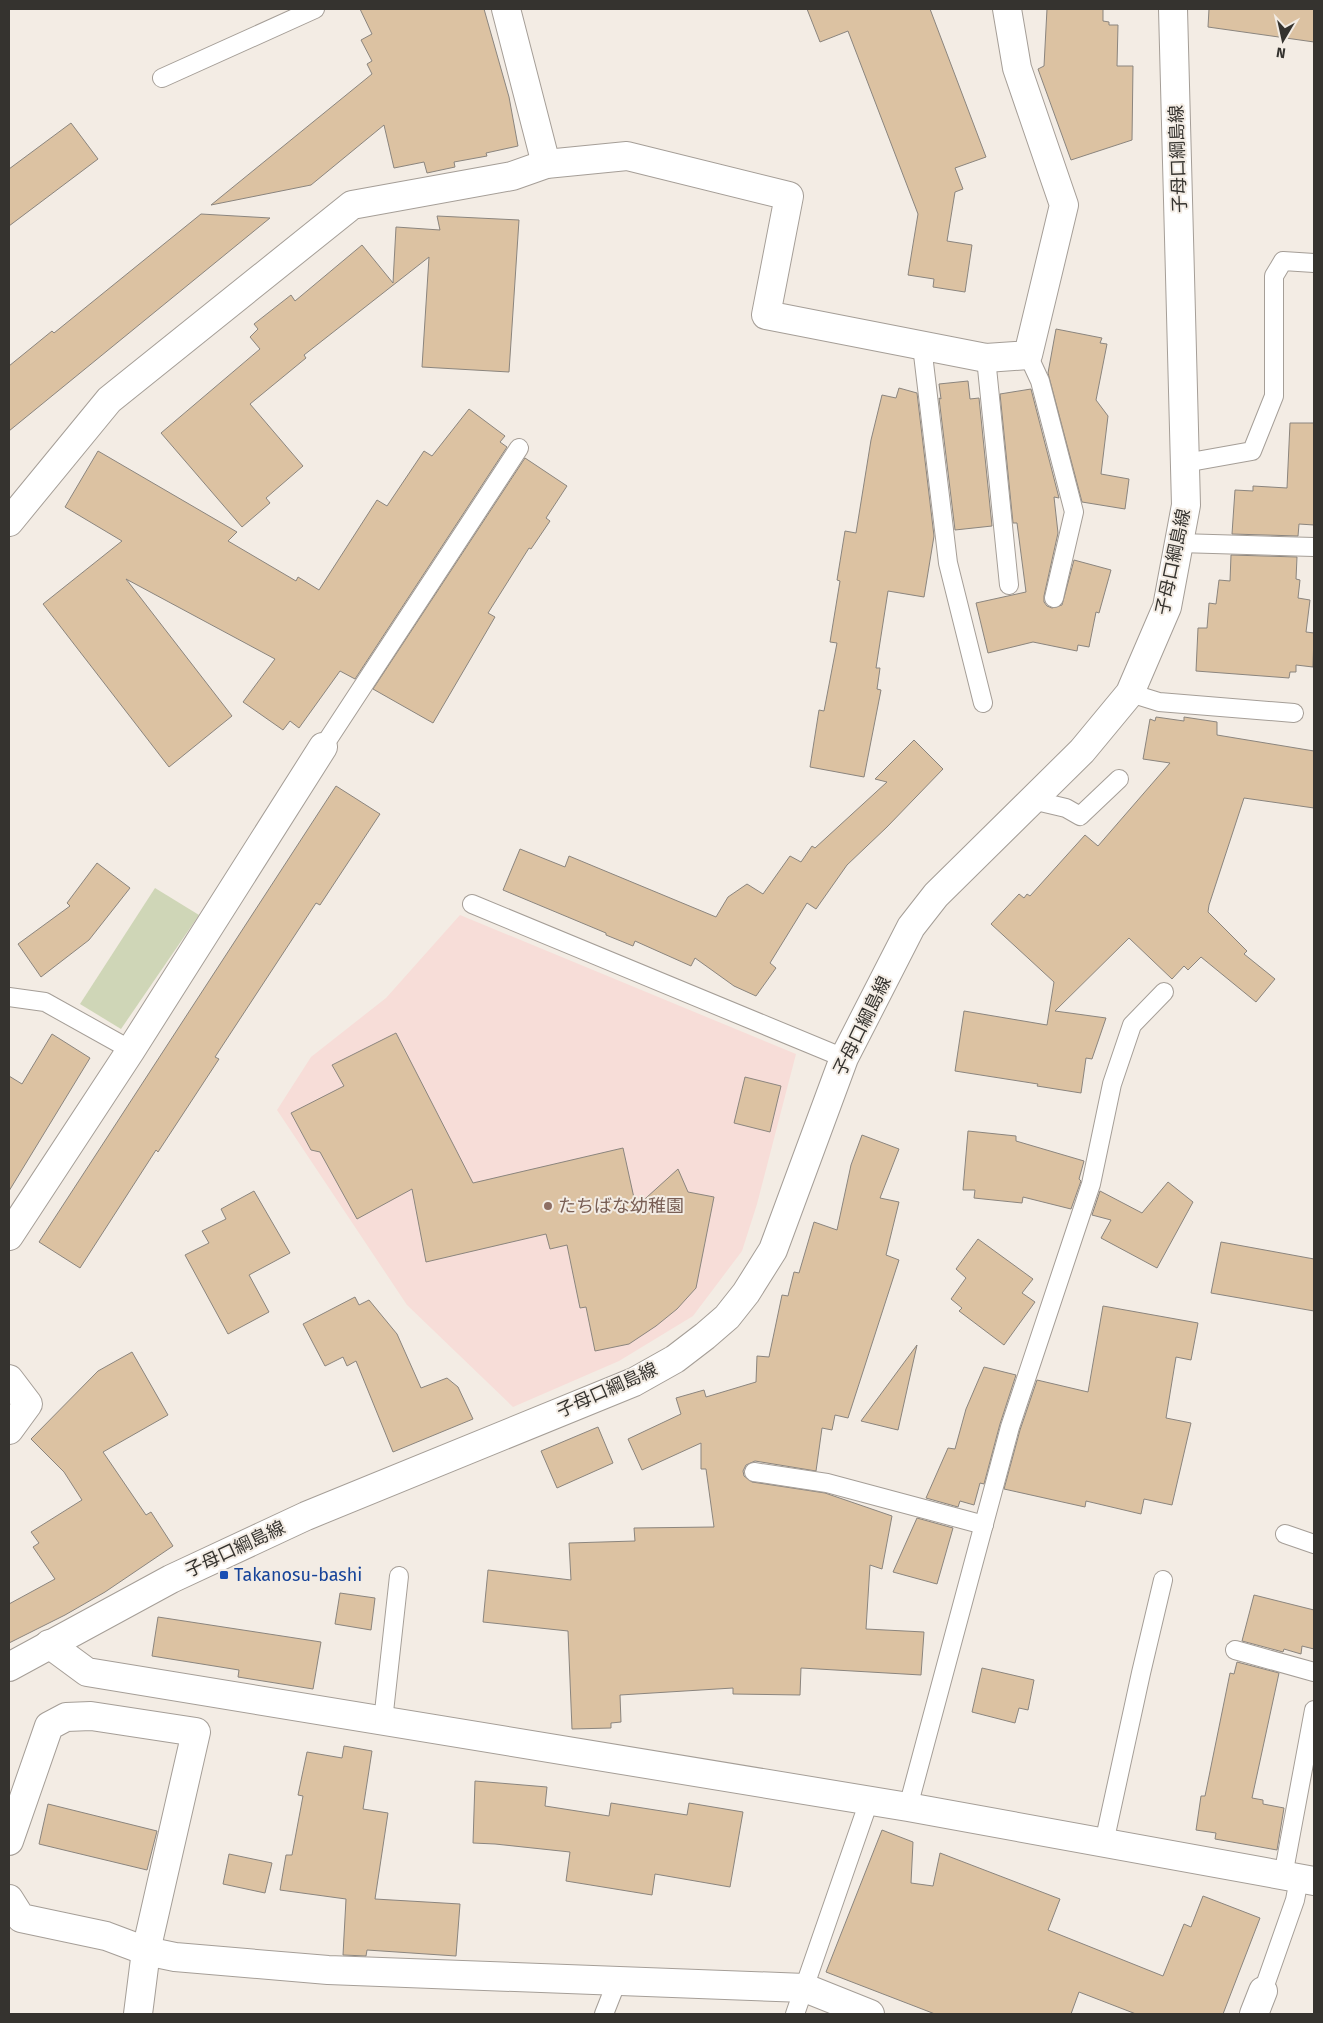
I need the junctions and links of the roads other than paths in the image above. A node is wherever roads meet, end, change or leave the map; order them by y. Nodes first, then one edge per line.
1 (315, 9) edge
2 (506, 9) edge
3 (1007, 9) edge
4 (1173, 9) edge
5 (162, 78) dead end
6 (546, 164) junction
7 (1314, 263) edge
8 (922, 346) junction
9 (1028, 355) junction
10 (986, 358) junction
11 (519, 448) dead end
12 (1186, 463) junction
13 (9, 522) edge
14 (1179, 543) junction
15 (1314, 547) edge
16 (1009, 585) dead end
17 (1054, 598) dead end
18 (1130, 693) junction
19 (983, 703) dead end
20 (1294, 713) dead end
21 (323, 746) joint
22 (1119, 779) dead end
23 (1032, 800) junction
24 (472, 904) dead end
25 (1164, 992) dead end
26 (9, 997) edge
27 (131, 1050) junction
28 (844, 1058) junction
29 (9, 1236) edge
30 (9, 1380) edge
31 (9, 1430) edge
32 (754, 1472) dead end
33 (984, 1525) junction
34 (1285, 1534) dead end
35 (1314, 1544) edge
36 (399, 1576) dead end
37 (1163, 1580) dead end
38 (49, 1644) junction
39 (1235, 1650) dead end
40 (9, 1667) edge
41 (1314, 1672) edge
42 (1314, 1710) edge
43 (383, 1721) junction
44 (869, 1801) junction
45 (908, 1807) junction
46 (11, 1826) edge
47 (1104, 1843) junction
48 (1299, 1878) edge
49 (13, 1918) edge
50 (146, 1951) junction
51 (617, 1981) junction
52 (805, 1988) junction
53 (1258, 2002) edge
54 (138, 2014) edge
55 (604, 2014) edge
56 (795, 2014) edge
57 (870, 2014) edge

1 - 5 lane
2 - 6 street
3 - 9 street
4 - 12 street, 子母口綱島線
6 - 8 street
6 - 13 street
7 - 12 lane
8 - 10 street
8 - 19 lane
9 - 10 street
9 - 17 lane
10 - 16 lane
11 - 21 lane
12 - 14 street, 子母口綱島線
14 - 15 lane
14 - 18 street, 子母口綱島線
18 - 20 lane
18 - 23 street, 子母口綱島線
21 - 27 street
22 - 23 lane
23 - 28 street, 子母口綱島線
24 - 28 lane
25 - 33 lane
26 - 27 lane
27 - 29 street
28 - 38 street, 子母口綱島線
30 - 31 street
32 - 33 lane
33 - 45 lane
34 - 35 lane
36 - 43 lane
37 - 47 lane
38 - 40 street, 子母口綱島線
38 - 43 street
39 - 41 lane
42 - 48 lane
43 - 44 street
44 - 45 street
44 - 52 lane
45 - 47 street
46 - 50 street
47 - 48 street
48 - 53 lane
49 - 50 street
50 - 51 street
50 - 54 street
51 - 52 street
51 - 55 lane
52 - 56 lane
52 - 57 street

